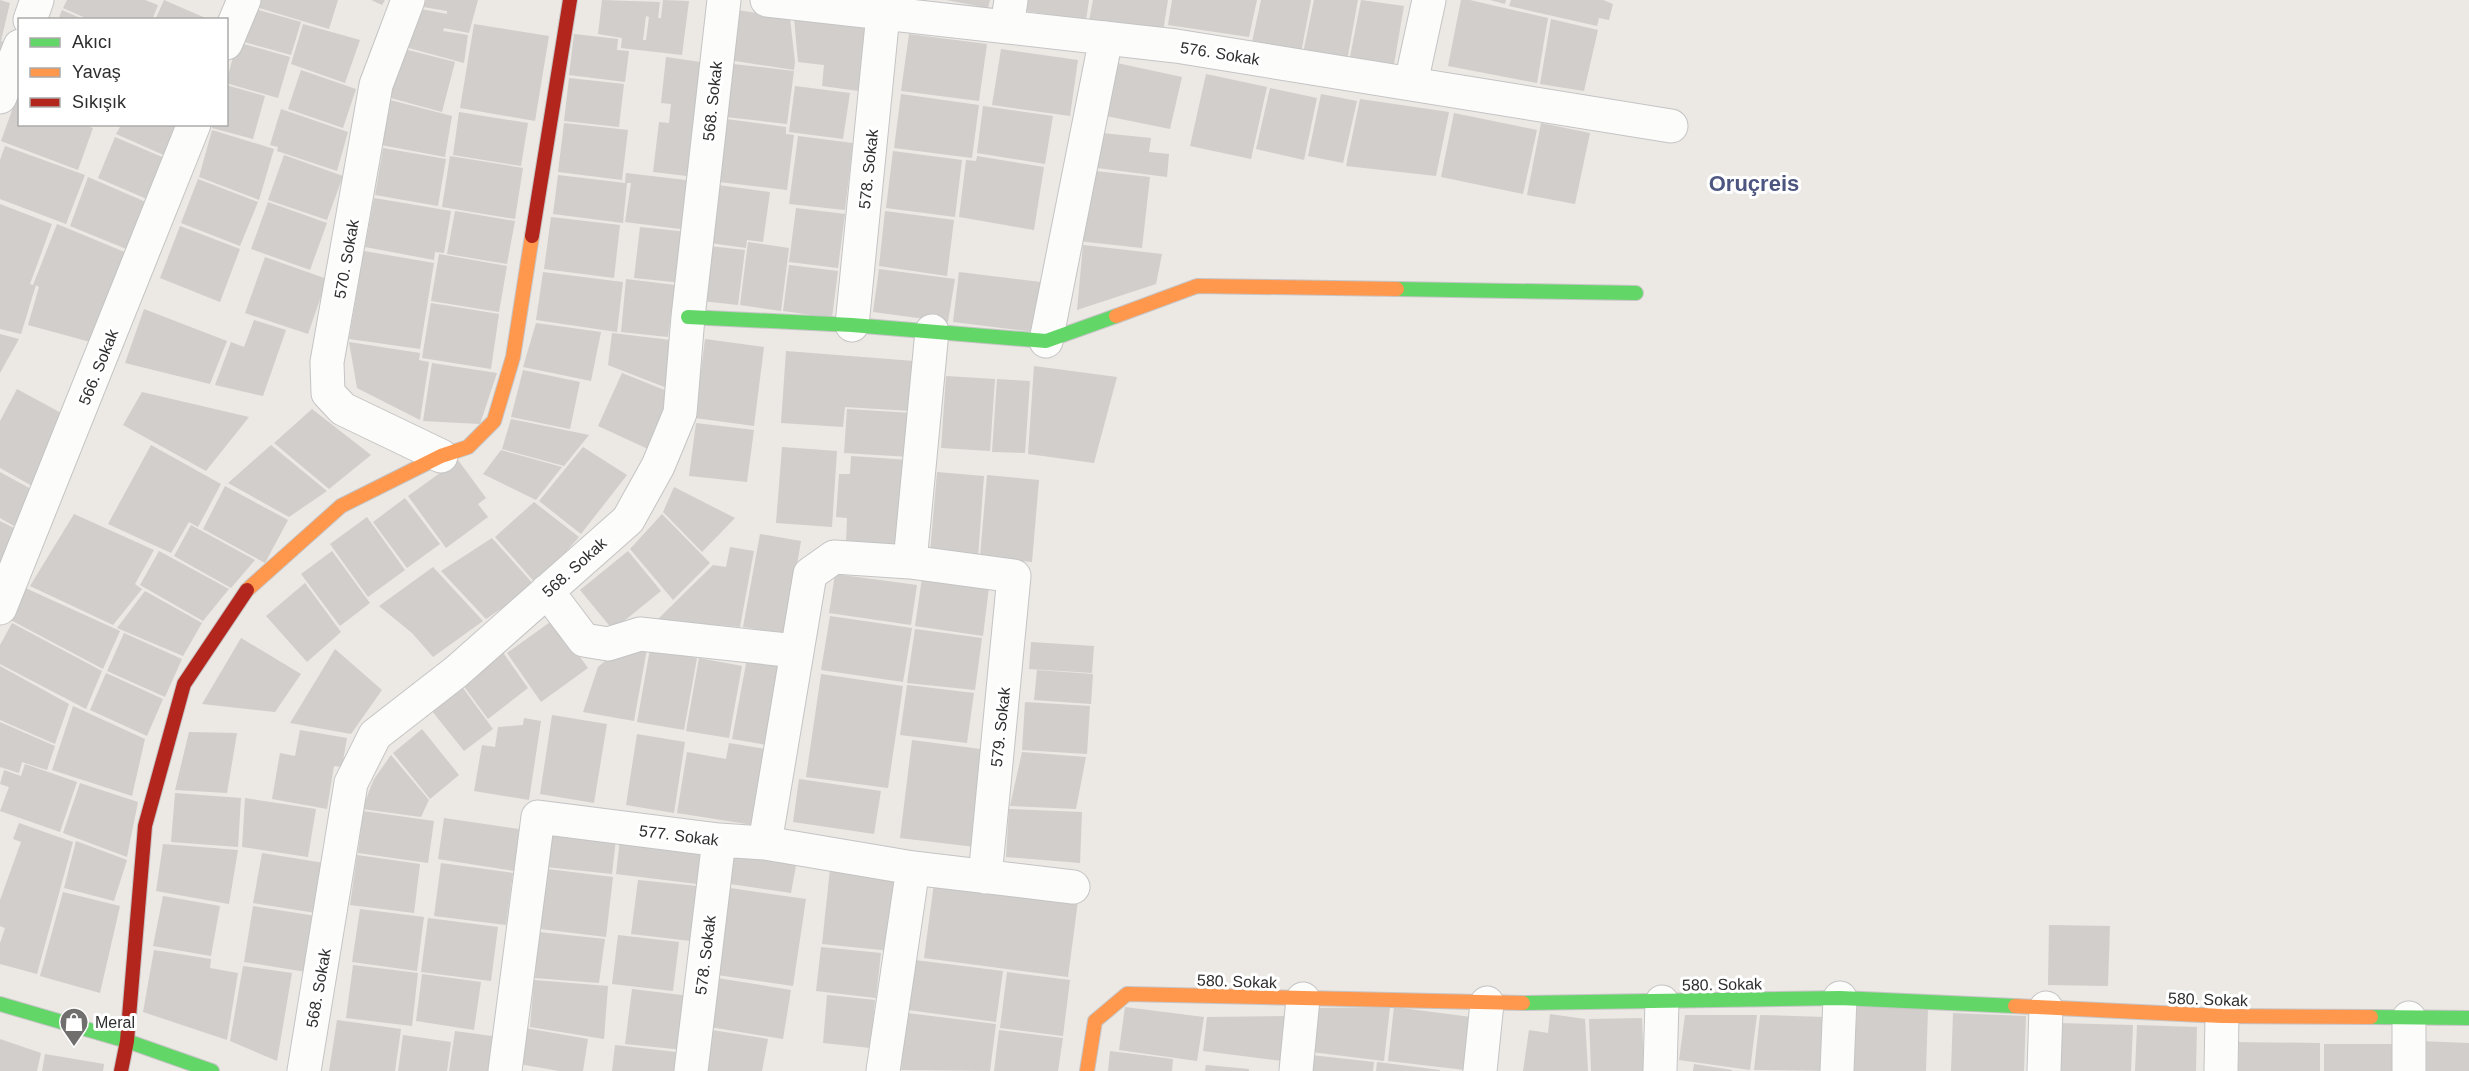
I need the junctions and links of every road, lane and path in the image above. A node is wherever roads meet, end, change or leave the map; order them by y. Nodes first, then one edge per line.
1 (37, 0) edge
2 (244, 0) edge
3 (408, 0) edge
4 (570, 0) edge
5 (724, 0) edge
6 (767, 0) edge
7 (1429, 0) edge
8 (883, 14) junction
9 (1009, 14) edge
10 (31, 18) edge
11 (1106, 38) junction
12 (228, 39) edge
13 (18, 51) edge
14 (1411, 83) junction
15 (0, 97) edge
16 (193, 126) edge
17 (1671, 126) dead end
18 (1636, 293) dead end
19 (688, 317) junction
20 (852, 325) junction
21 (932, 331) junction
22 (1046, 341) junction
23 (441, 456) junction
24 (910, 562) junction
25 (547, 591) junction
26 (0, 608) edge
27 (796, 651) junction
28 (718, 840) junction
29 (765, 843) junction
30 (913, 868) junction
31 (985, 877) junction
32 (1073, 887) dead end
33 (1840, 998) junction
34 (1303, 999) junction
35 (1662, 1002) junction
36 (1487, 1003) junction
37 (0, 1004) edge
38 (2046, 1008) junction
39 (2222, 1016) junction
40 (2409, 1018) junction
41 (2469, 1018) edge
42 (127, 1041) junction
43 (121, 1071) edge
44 (212, 1071) edge
45 (304, 1071) edge
46 (505, 1071) edge
47 (691, 1071) edge
48 (883, 1071) edge
49 (1087, 1071) edge
50 (1296, 1071) edge
51 (1480, 1071) edge
52 (1660, 1071) edge
53 (1837, 1071) edge
54 (2044, 1071) edge
55 (2221, 1071) edge
56 (2409, 1071) edge

1 - 10 street
2 - 12 street
3 - 23 street, 570. Sokak
4 - 23 street
5 - 19 street, 568. Sokak
6 - 8 street, 576. Sokak
7 - 14 street
8 - 9 street, 576. Sokak
8 - 20 street, 578. Sokak
9 - 11 street, 576. Sokak
11 - 14 street, 576. Sokak
11 - 22 street
13 - 15 street
14 - 17 street, 576. Sokak
16 - 26 street, 566. Sokak
18 - 22 street
19 - 20 street
19 - 25 street, 568. Sokak
20 - 21 street
21 - 22 street
21 - 24 street
23 - 42 street
24 - 27 street
24 - 31 street, 579. Sokak
25 - 27 street
25 - 45 street, 568. Sokak
27 - 29 street
28 - 29 street, 577. Sokak
28 - 46 street, 577. Sokak
28 - 47 street, 578. Sokak
29 - 30 street, 577. Sokak
30 - 31 street, 577. Sokak
30 - 48 street
31 - 32 street, 577. Sokak
33 - 35 street, 580. Sokak
33 - 38 street, 580. Sokak
33 - 53 street
34 - 36 street, 580. Sokak
34 - 49 street, 580. Sokak
34 - 50 street
35 - 36 street, 580. Sokak
35 - 52 street
36 - 51 street
37 - 42 street
38 - 39 street, 580. Sokak
38 - 54 street
39 - 40 street, 580. Sokak
39 - 55 street
40 - 41 street, 580. Sokak
40 - 56 street
42 - 43 street
42 - 44 street

